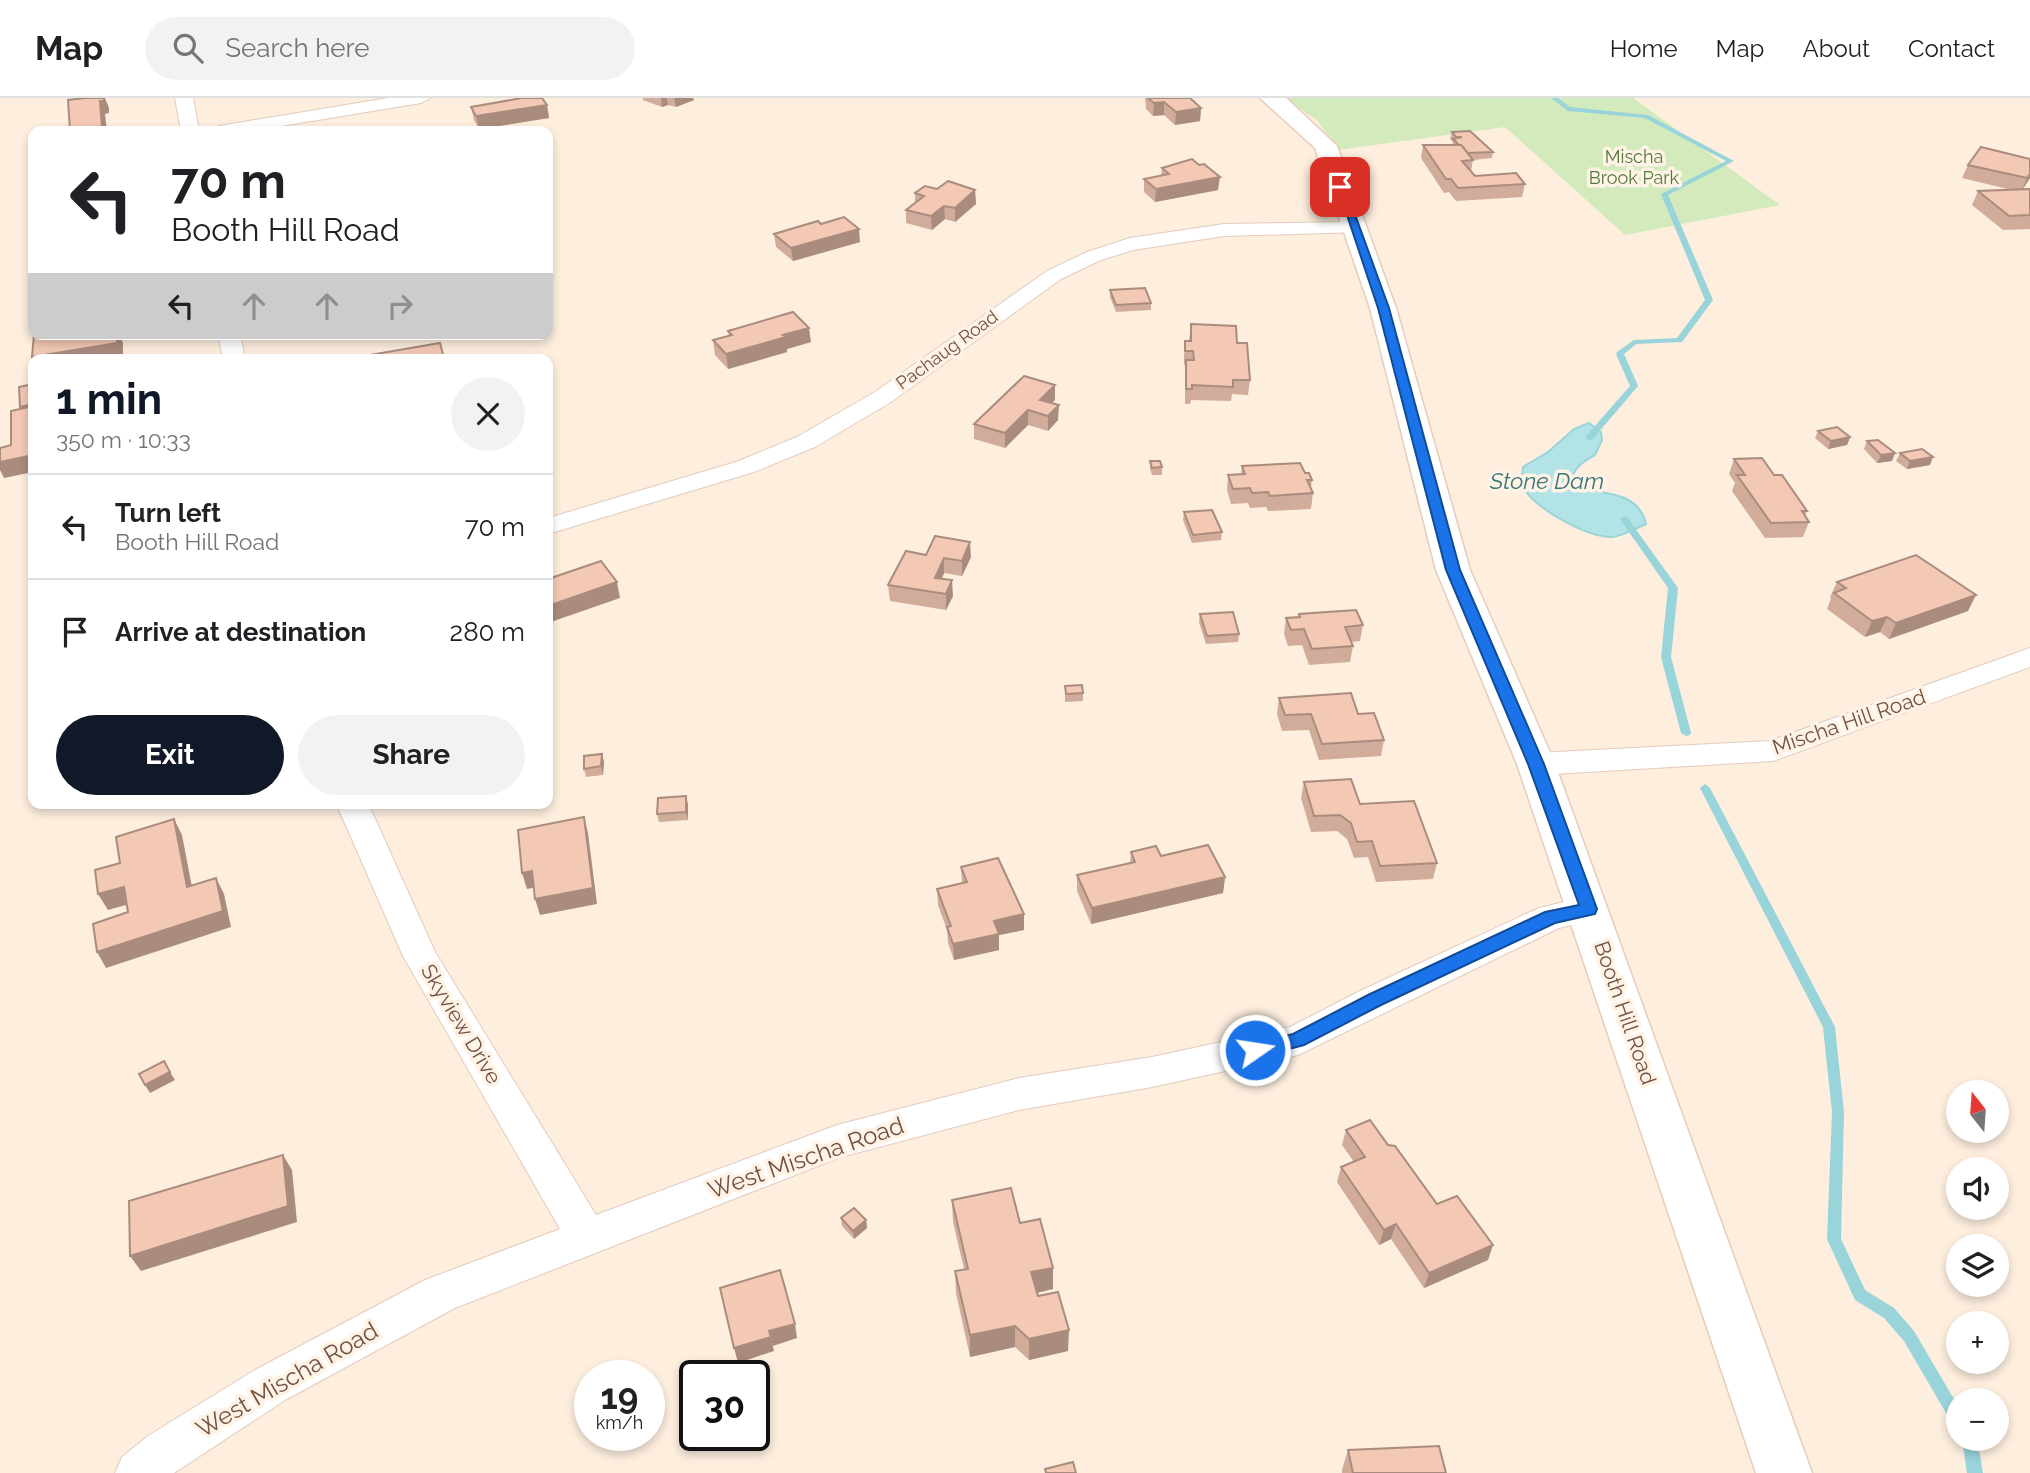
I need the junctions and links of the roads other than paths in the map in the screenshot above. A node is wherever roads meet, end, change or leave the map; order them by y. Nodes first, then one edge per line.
1 (184, 98) edge
2 (421, 98) edge
3 (1271, 98) edge
4 (189, 126) edge
5 (250, 126) edge
6 (1355, 229) junction
7 (553, 525) edge
8 (2030, 656) edge
9 (1536, 764) junction
10 (355, 809) edge
11 (1589, 909) junction
12 (587, 1237) junction
13 (138, 1473) edge
14 (1784, 1473) edge

1 - 4 street
2 - 5 street
3 - 6 street, Booth Hill Road
6 - 7 street, Pachaug Road
6 - 9 street, Booth Hill Road
8 - 9 street, Mischa Hill Road
9 - 11 street, Booth Hill Road
10 - 12 street, Skyview Drive
11 - 12 street, West Mischa Road
11 - 14 street, Booth Hill Road
12 - 13 street, West Mischa Road

